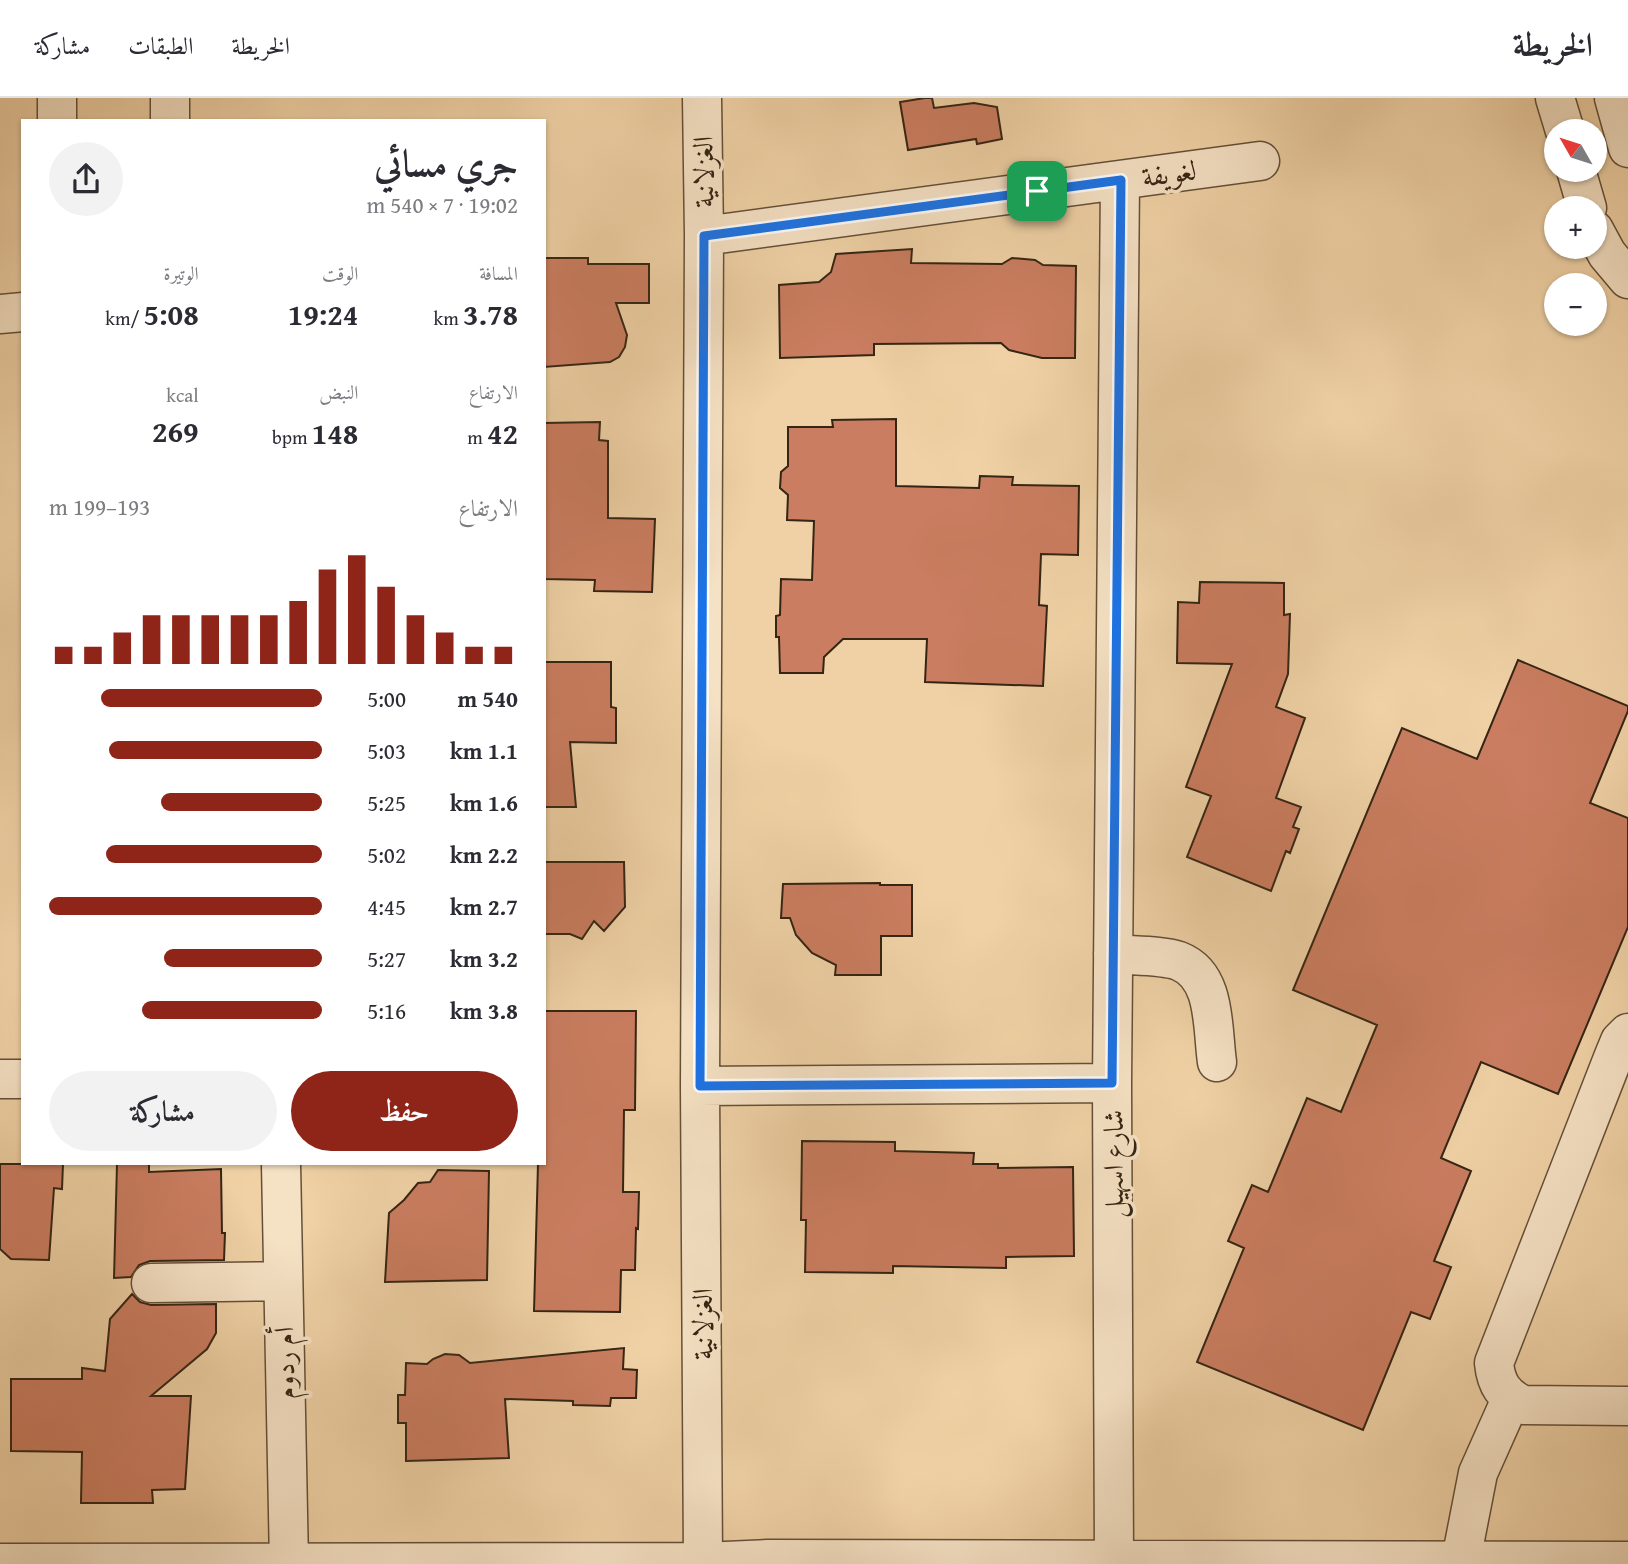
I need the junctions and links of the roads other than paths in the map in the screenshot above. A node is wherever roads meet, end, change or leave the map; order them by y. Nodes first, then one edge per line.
1 (57, 98) edge
2 (170, 98) edge
3 (702, 98) edge
4 (1555, 98) edge
5 (1614, 98) edge
6 (57, 119) edge
7 (170, 119) edge
8 (1561, 119) edge
9 (1628, 148) edge
10 (1260, 161) dead end
11 (1121, 180) junction
12 (704, 236) junction
13 (1607, 252) edge
14 (1628, 279) edge
15 (21, 312) edge
16 (0, 314) edge
17 (1113, 954) junction
18 (1628, 1034) edge
19 (1217, 1062) dead end
20 (0, 1079) edge
21 (21, 1079) edge
22 (1112, 1083) junction
23 (700, 1086) junction
24 (0, 1096) edge
25 (21, 1096) edge
26 (281, 1165) edge
27 (282, 1281) junction
28 (151, 1283) dead end
29 (1511, 1399) junction
30 (1628, 1406) edge
31 (1114, 1560) junction
32 (1461, 1560) junction
33 (1628, 1561) edge
34 (703, 1562) junction
35 (768, 1562) edge
36 (0, 1563) edge
37 (289, 1563) edge

1 - 6 street
2 - 7 street
3 - 12 street, الغزلانية
4 - 8 street
5 - 9 street
10 - 11 street, لغويفة
11 - 12 street, لغويفة
11 - 17 street, شارع اسهيل
12 - 23 street, الغزلانية
13 - 14 street
15 - 16 street
17 - 19 street
17 - 22 street, شارع اسهيل
18 - 29 street
20 - 21 street
22 - 23 street
22 - 31 street, شارع اسهيل
23 - 34 street, الغزلانية
24 - 25 street
26 - 27 street, أم ردوم
27 - 28 street
27 - 37 street, أم ردوم
29 - 30 street
29 - 32 street
31 - 32 street
31 - 35 street
32 - 33 street
34 - 35 street
34 - 37 street
36 - 37 street

